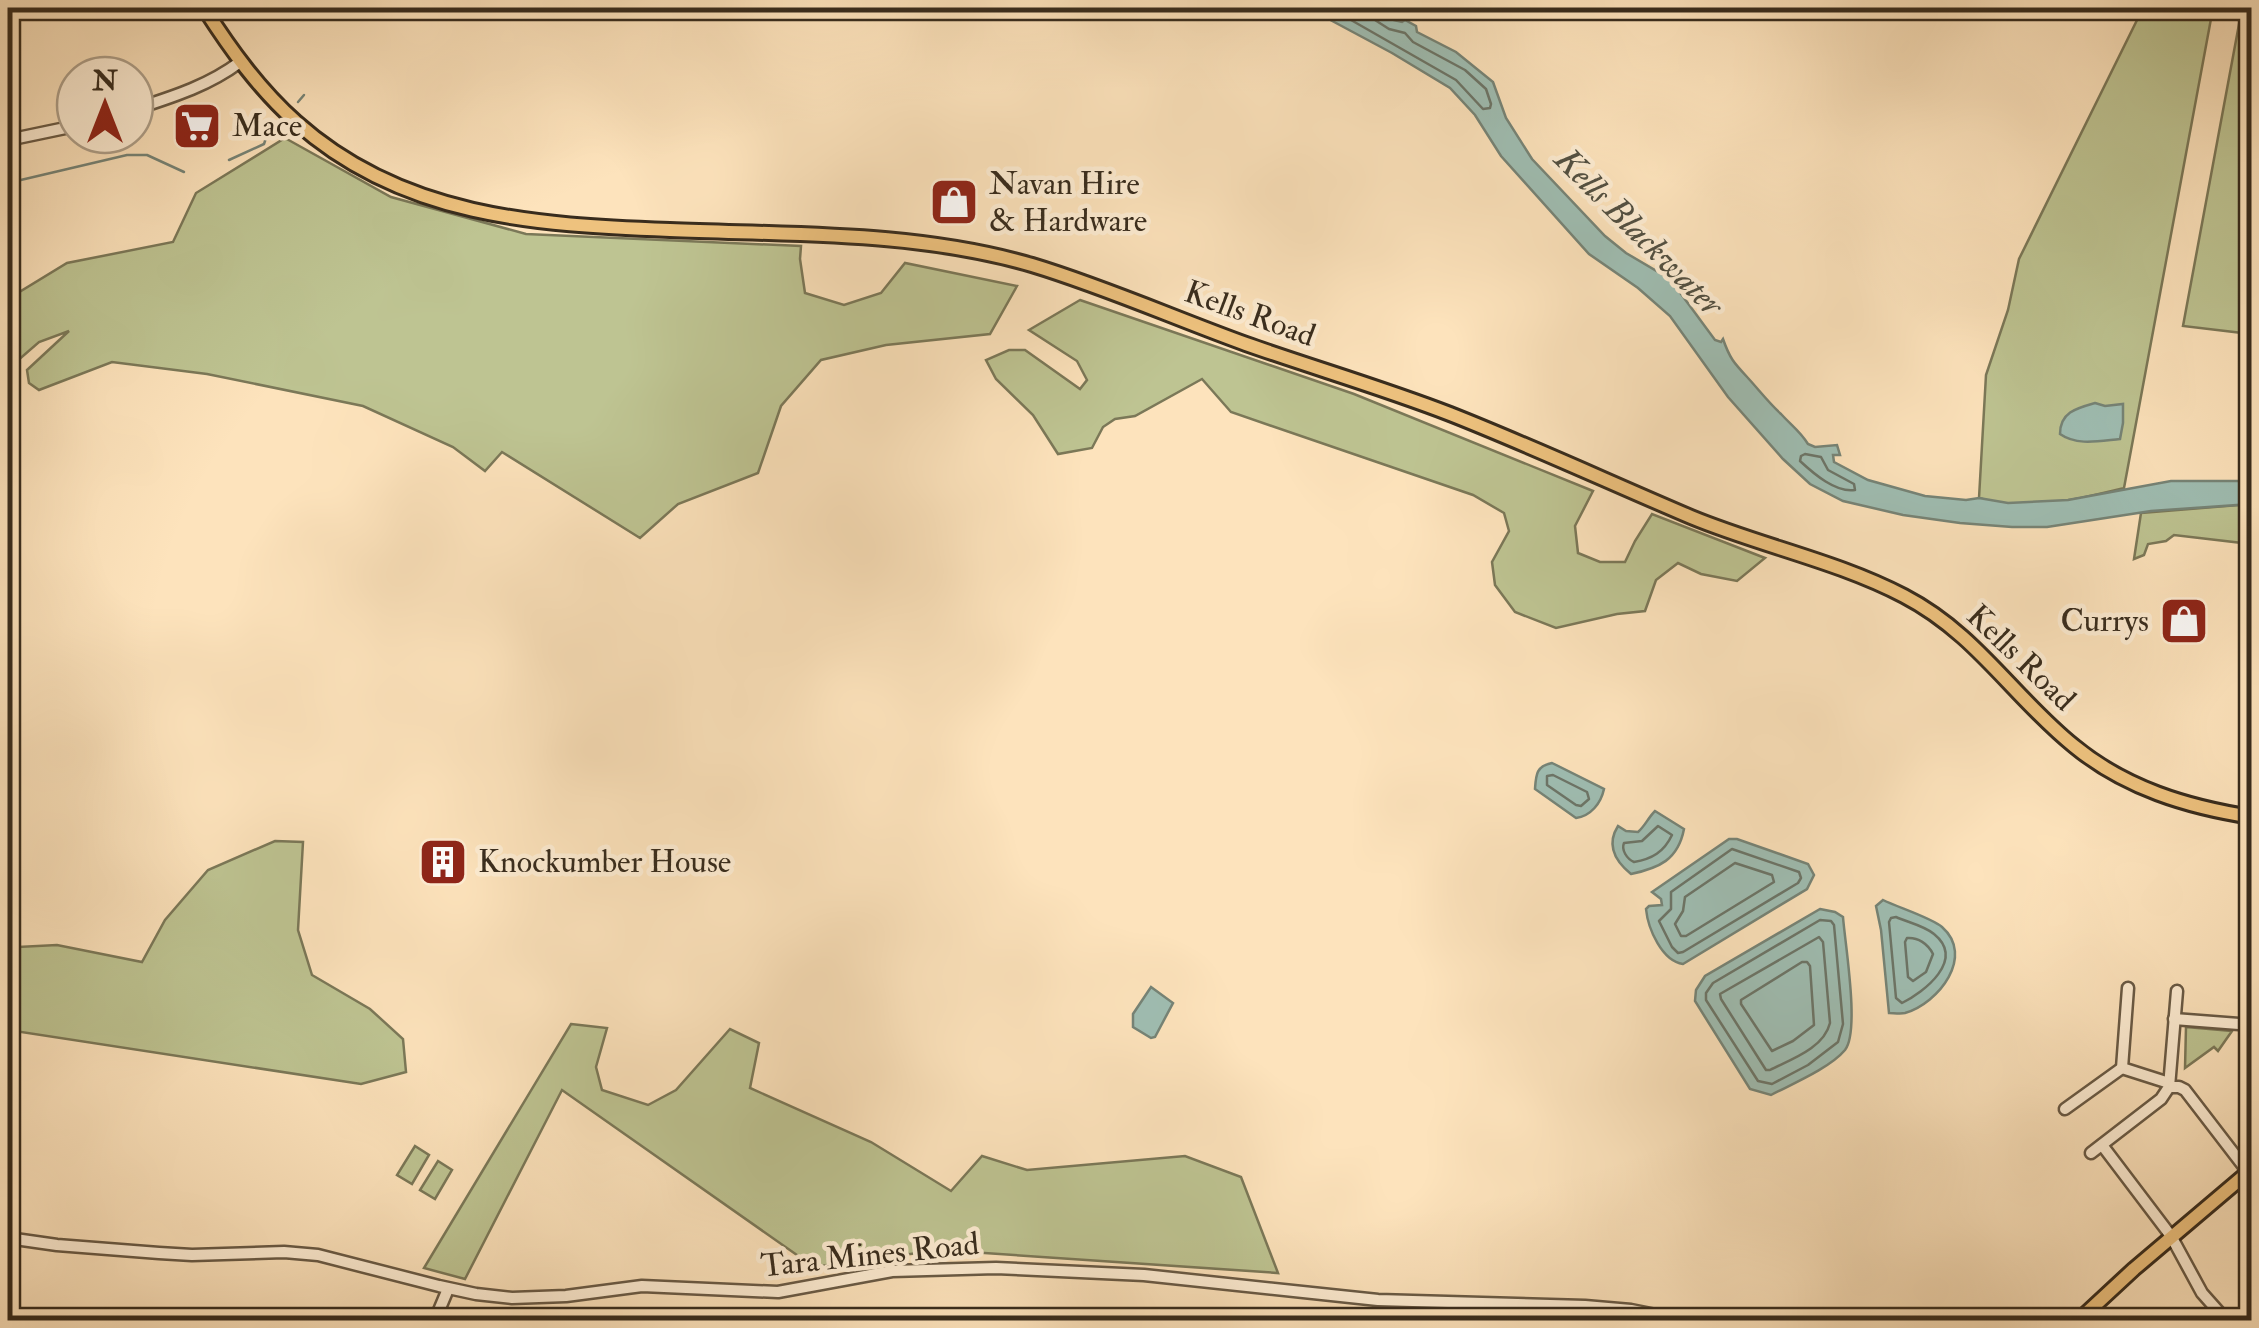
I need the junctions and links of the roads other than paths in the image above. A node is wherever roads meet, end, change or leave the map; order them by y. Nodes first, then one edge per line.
1 (204, 8) edge
2 (240, 62) junction
3 (155, 103) edge
4 (55, 130) edge
5 (8, 140) edge
6 (2252, 816) edge
7 (2128, 988) dead end
8 (2176, 991) dead end
9 (2174, 1019) junction
10 (2252, 1025) edge
11 (2122, 1068) junction
12 (2169, 1085) junction
13 (2064, 1109) dead end
14 (2102, 1145) junction
15 (2090, 1153) dead end
16 (2250, 1171) edge
17 (2171, 1236) junction
18 (8, 1238) edge
19 (448, 1288) junction
20 (435, 1320) edge
21 (1682, 1320) edge
22 (2079, 1320) edge
23 (2226, 1320) edge

1 - 2 main road, Kells Road
2 - 3 street
2 - 6 main road, Kells Road
4 - 5 street
7 - 11 street
8 - 9 street
9 - 10 street
9 - 12 street
11 - 12 street
11 - 13 street
12 - 14 street
12 - 16 street
14 - 15 street
14 - 17 street
16 - 17 main road
17 - 22 main road
17 - 23 street
18 - 19 street, Tara Mines Road
19 - 20 street
19 - 21 street, Tara Mines Road

